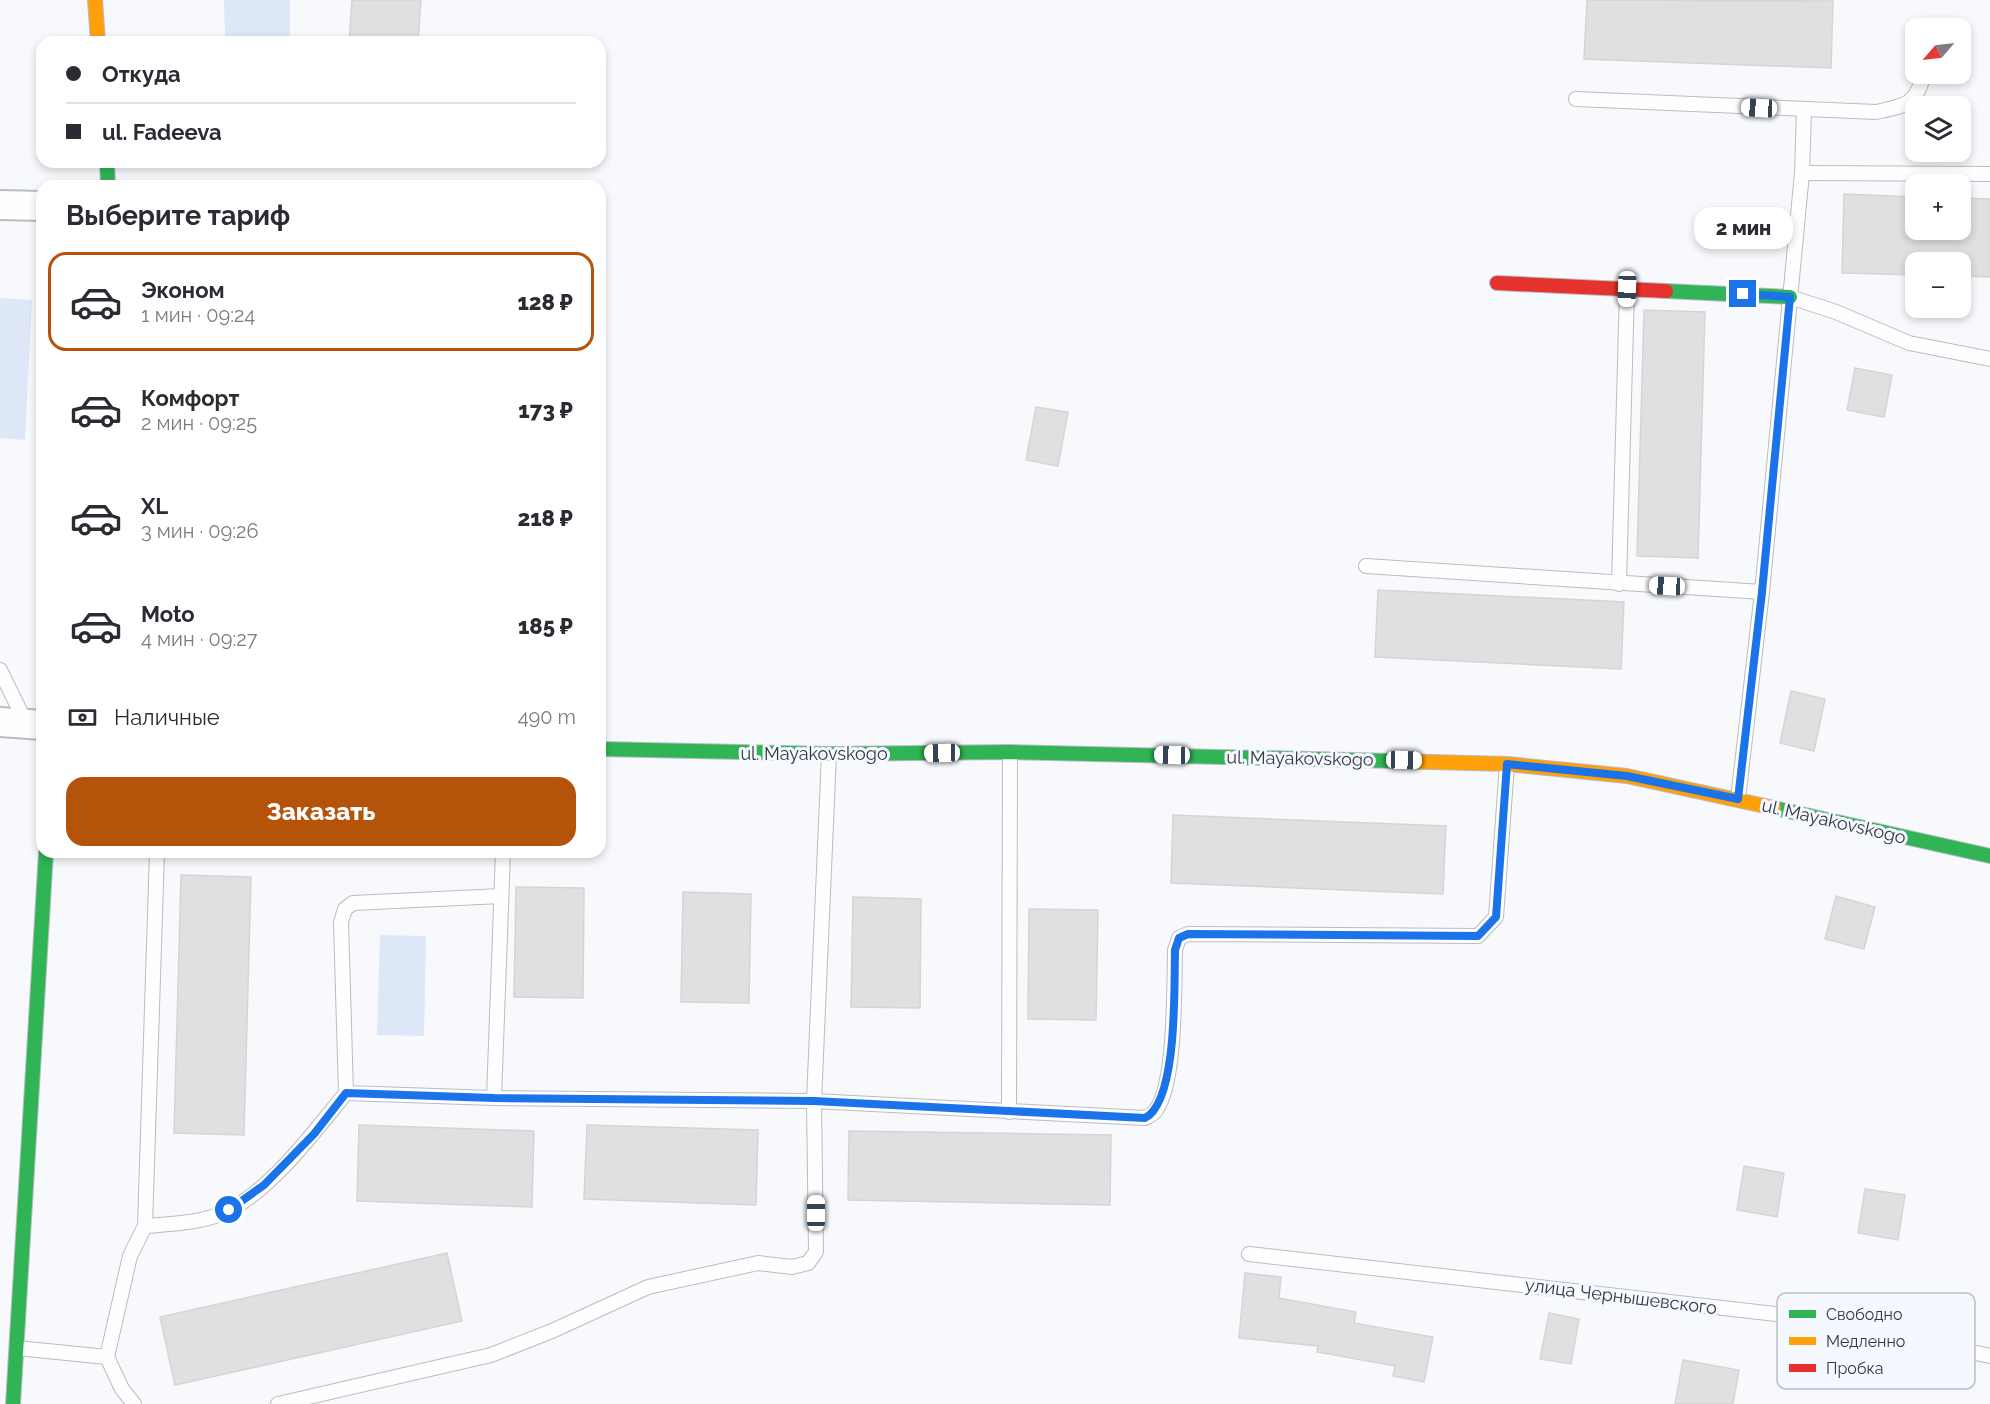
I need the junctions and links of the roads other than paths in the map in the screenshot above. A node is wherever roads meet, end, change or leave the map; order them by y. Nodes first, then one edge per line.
1 (95, 0) edge
2 (98, 36) edge
3 (1922, 84) edge
4 (1576, 99) dead end
5 (1804, 110) junction
6 (1802, 172) junction
7 (1990, 174) edge
8 (0, 205) edge
9 (36, 206) edge
10 (1497, 283) dead end
11 (1627, 289) junction
12 (1790, 297) junction
13 (1990, 359) edge
14 (1366, 566) dead end
15 (1619, 584) junction
16 (1762, 592) junction
17 (0, 670) edge
18 (23, 723) edge
19 (606, 749) edge
20 (1010, 752) junction
21 (829, 754) junction
22 (1507, 764) junction
23 (1738, 799) junction
24 (1990, 856) edge
25 (46, 858) edge
26 (158, 858) edge
27 (503, 858) edge
28 (501, 896) junction
29 (346, 1093) junction
30 (494, 1098) junction
31 (814, 1101) junction
32 (1009, 1112) junction
33 (145, 1226) junction
34 (1249, 1254) dead end
35 (1777, 1314) edge
36 (0, 1345) edge
37 (16, 1348) junction
38 (1975, 1353) edge
39 (1990, 1356) edge
40 (107, 1357) junction
41 (13, 1404) edge
42 (134, 1404) edge
43 (278, 1404) edge

1 - 2 street
3 - 5 lane
4 - 5 lane
5 - 6 lane
6 - 7 lane
6 - 12 lane
8 - 9 street
10 - 11 street
11 - 12 street
11 - 15 lane
12 - 13 lane
12 - 16 lane
14 - 15 lane
15 - 16 lane
16 - 23 lane
17 - 18 lane
19 - 21 street, ul. Mayakovskogo
20 - 21 street, ul. Mayakovskogo
20 - 22 street, ul. Mayakovskogo
20 - 32 lane
21 - 31 lane
22 - 23 street, ul. Mayakovskogo
22 - 32 lane
23 - 24 street, ul. Mayakovskogo
25 - 37 street
26 - 33 lane
27 - 28 lane
28 - 29 lane
28 - 30 lane
29 - 30 lane
29 - 33 lane
30 - 31 lane
31 - 32 lane
31 - 43 lane
33 - 40 lane
34 - 35 lane, улица Чернышевского
36 - 37 lane
37 - 40 lane
37 - 41 street
38 - 39 lane, улица Чернышевского
40 - 42 lane

